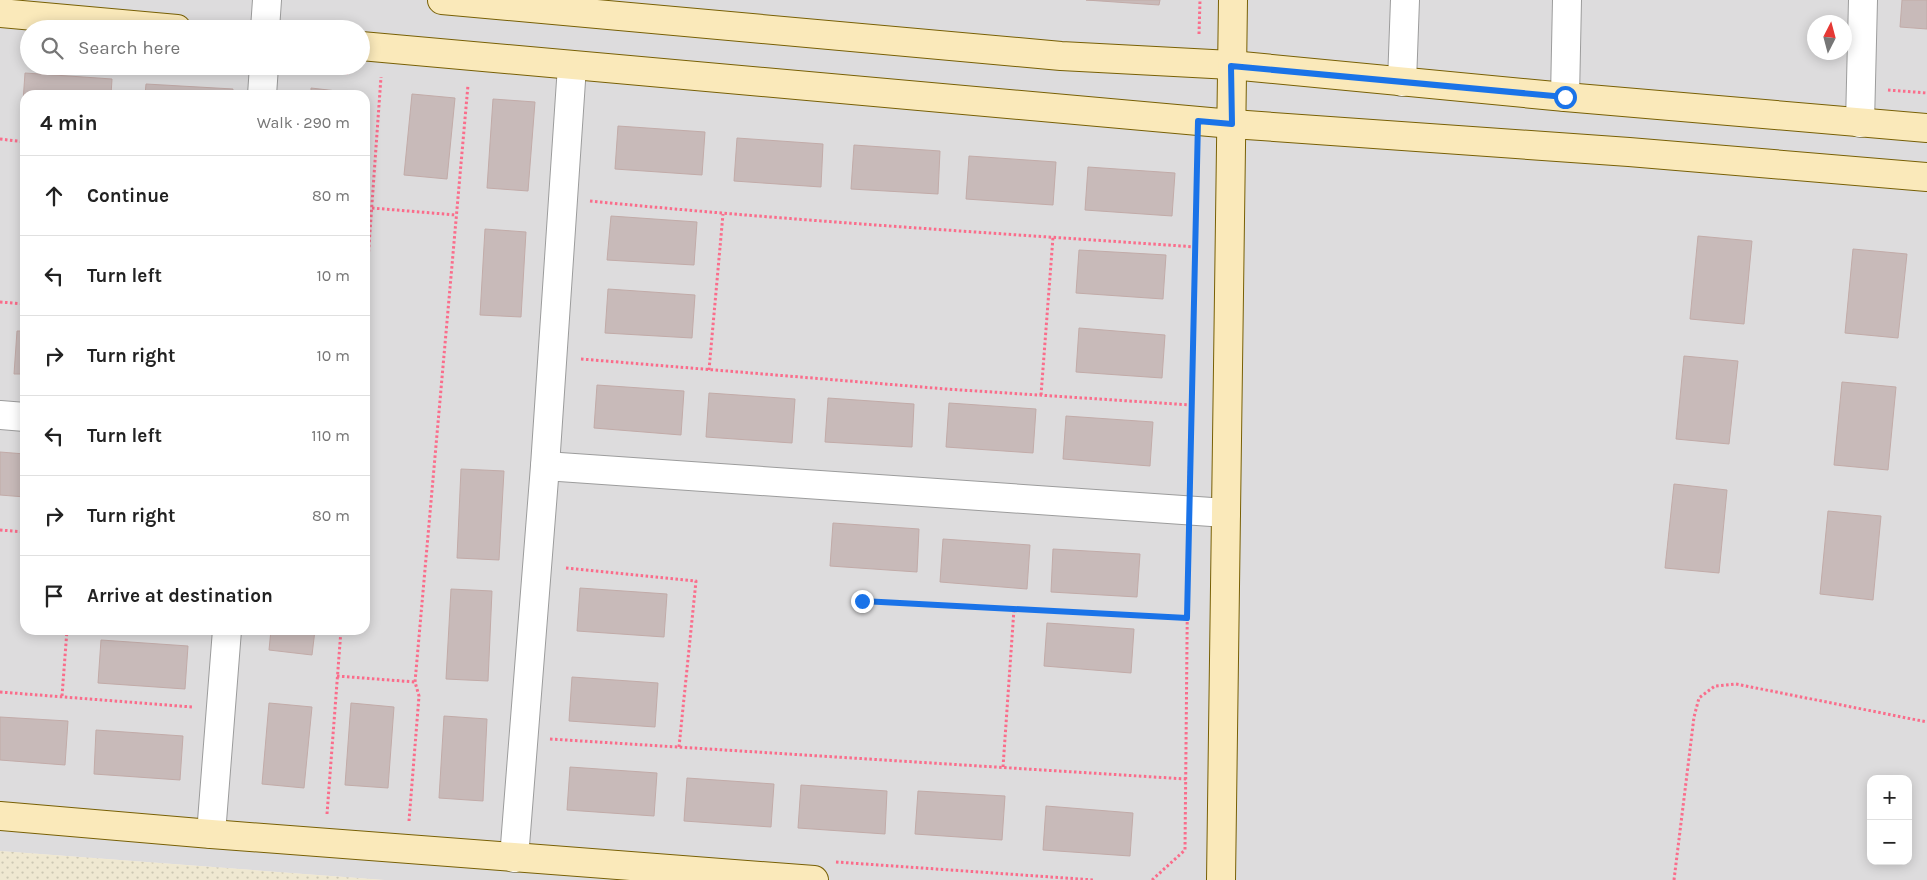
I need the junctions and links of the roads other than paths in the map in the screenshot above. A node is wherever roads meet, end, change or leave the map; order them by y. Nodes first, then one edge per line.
1 (267, 0) edge
2 (442, 0) edge
3 (1232, 0) edge
4 (1405, 0) edge
5 (1567, 0) edge
6 (1863, 0) edge
7 (564, 6) edge
8 (2, 9) edge
9 (61, 9) edge
10 (125, 20) edge
11 (266, 20) edge
12 (370, 47) edge
13 (572, 66) junction
14 (1231, 66) junction
15 (263, 75) edge
16 (1402, 82) junction
17 (262, 90) edge
18 (1565, 97) junction
19 (1860, 123) junction
20 (1232, 124) junction
21 (1927, 128) edge
22 (1927, 176) edge
23 (0, 415) edge
24 (20, 417) edge
25 (545, 466) junction
26 (1226, 513) junction
27 (227, 635) edge
28 (0, 816) edge
29 (211, 834) junction
30 (514, 858) junction
31 (814, 880) edge
32 (1221, 880) edge

1 - 11 street
2 - 7 street
3 - 14 street
4 - 16 street
5 - 18 street
6 - 19 street
7 - 14 street
8 - 9 street
9 - 10 street
12 - 13 street
13 - 20 street
13 - 25 street
14 - 16 street
14 - 20 street
15 - 17 street
16 - 18 street
18 - 19 street
19 - 21 street
20 - 22 street
20 - 26 street
23 - 24 street
25 - 26 street
25 - 30 street
26 - 32 street
27 - 29 street
28 - 29 street
29 - 30 street
30 - 31 street

